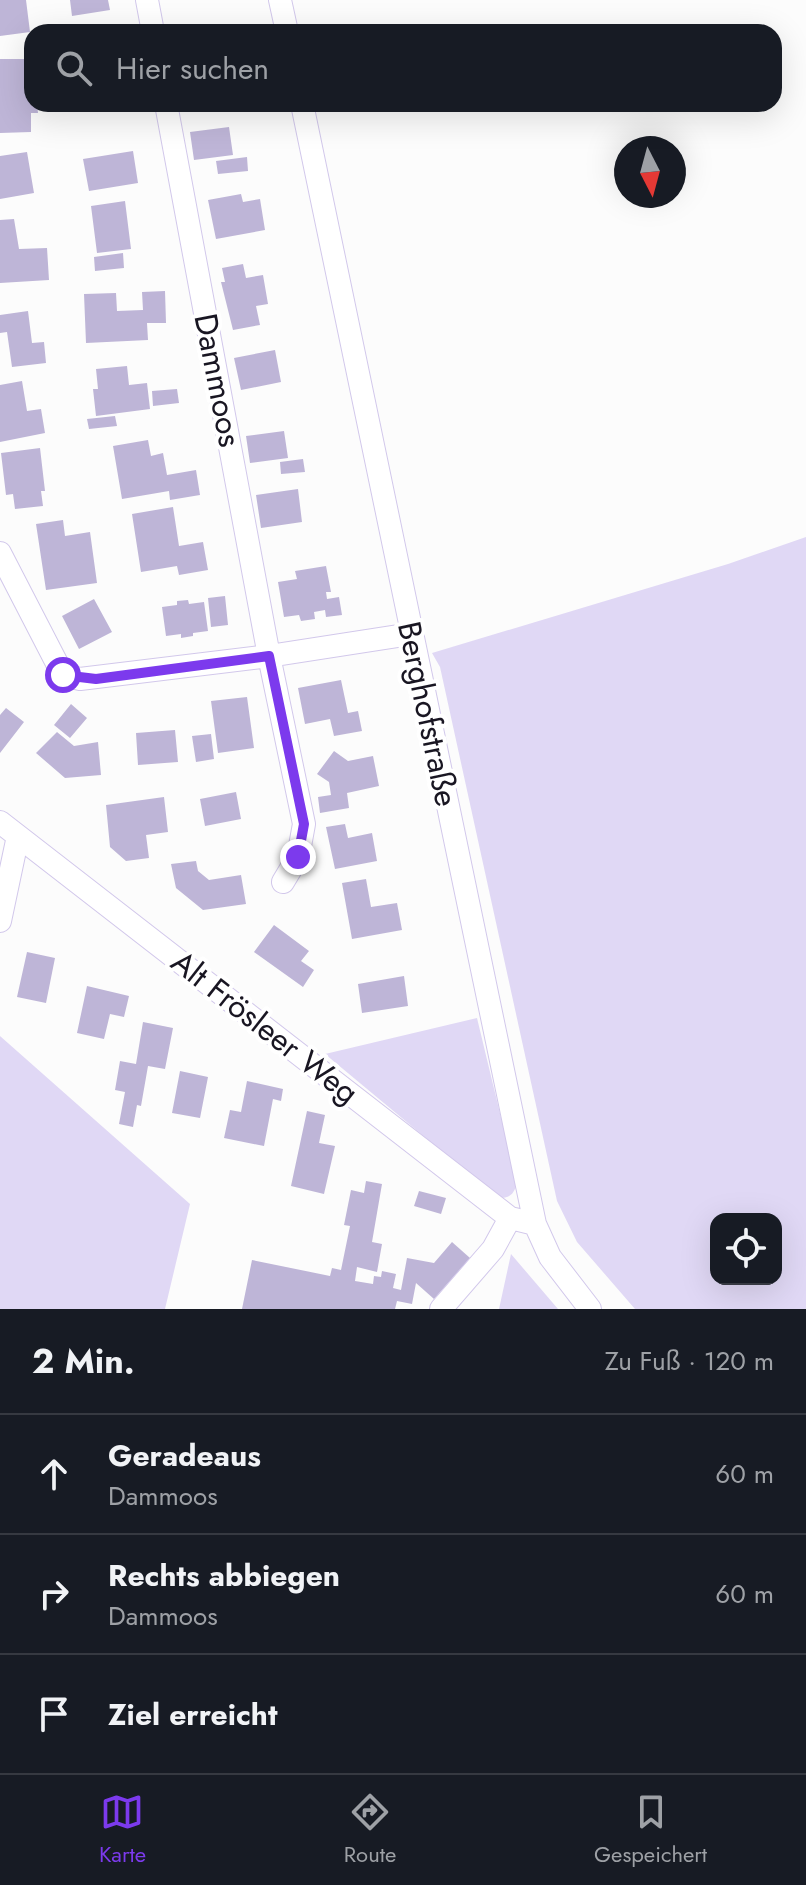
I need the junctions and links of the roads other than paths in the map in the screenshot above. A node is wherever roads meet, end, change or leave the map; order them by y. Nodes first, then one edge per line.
1 (147, 0) edge
2 (280, 0) edge
3 (152, 24) edge
4 (285, 24) edge
5 (167, 112) edge
6 (304, 112) edge
7 (0, 553) edge
8 (411, 634) junction
9 (269, 656) junction
10 (0, 822) edge
11 (18, 836) junction
12 (283, 882) dead end
13 (0, 921) edge
14 (510, 1218) junction
15 (535, 1224) junction
16 (441, 1309) edge
17 (590, 1309) edge

1 - 3 street
2 - 4 street
5 - 9 street, Dammoos
6 - 8 street, Berghofstraße
7 - 9 street
8 - 9 street
8 - 15 street, Berghofstraße
9 - 12 street, Dammoos
10 - 11 street, Alt Frösleer Weg
11 - 13 street
11 - 14 street, Alt Frösleer Weg
14 - 15 street, Alt Frösleer Weg
14 - 16 street
15 - 17 street, Berghofstraße

